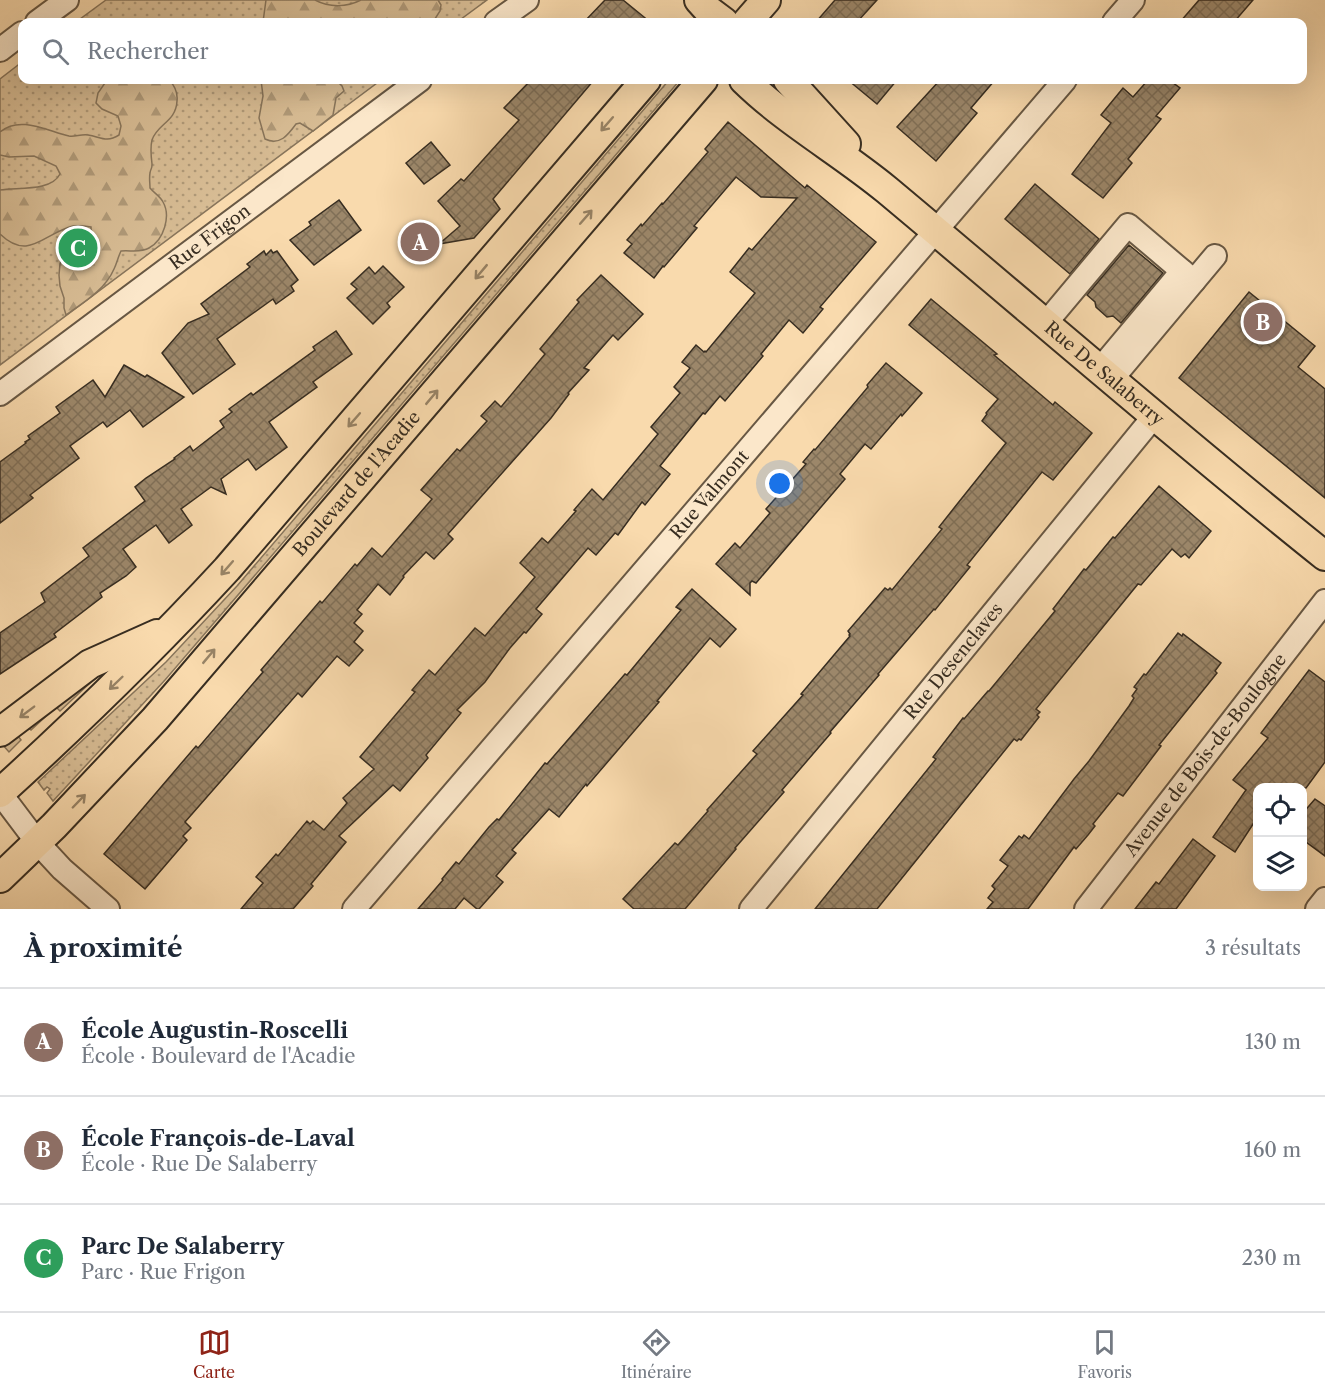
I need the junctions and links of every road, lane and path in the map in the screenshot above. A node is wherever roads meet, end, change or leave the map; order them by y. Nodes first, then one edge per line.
1 (67, 0) edge
2 (527, 0) edge
3 (766, 0) edge
4 (1133, 0) edge
5 (42, 18) edge
6 (502, 18) edge
7 (750, 18) edge
8 (1117, 18) edge
9 (18, 36) edge
10 (0, 50) edge
11 (415, 84) edge
12 (642, 84) edge
13 (700, 84) edge
14 (748, 84) edge
15 (792, 84) edge
16 (1062, 84) edge
17 (885, 188) junction
18 (935, 231) junction
19 (1215, 256) dead end
20 (1188, 276) junction
21 (1045, 324) junction
22 (1106, 374) junction
23 (0, 394) edge
24 (1155, 415) junction
25 (1325, 556) edge
26 (1321, 615) edge
27 (173, 627) junction
28 (0, 732) edge
29 (0, 793) edge
30 (37, 842) junction
31 (0, 878) edge
32 (1325, 899) edge
33 (108, 909) edge
34 (354, 909) edge
35 (752, 909) edge
36 (1086, 909) edge
37 (1317, 909) edge

1 - 5 street
2 - 6 street
3 - 7 main road
4 - 8 street
9 - 10 street
11 - 23 street, Rue Frigon
12 -> 27 main road
30 -> 13 main road, Boulevard de l'Acadie
14 - 17 main road, Rue De Salaberry
15 - 17 main road, Rue De Salaberry
16 - 18 street, Rue Valmont
17 - 18 main road, Rue De Salaberry
18 - 21 main road, Rue De Salaberry
18 - 34 street, Rue Valmont
19 - 20 street
20 - 21 street
20 - 22 street
21 - 22 main road, Rue De Salaberry
22 - 24 main road, Rue De Salaberry
24 - 25 main road, Rue De Salaberry
24 - 35 street, Rue Desenclaves
26 - 36 street, Avenue de Bois-de-Boulogne
27 -> 28 main road
27 -> 29 main road
29 - 30 street
30 - 31 main road, Boulevard de l'Acadie
30 - 33 street
32 - 37 street

